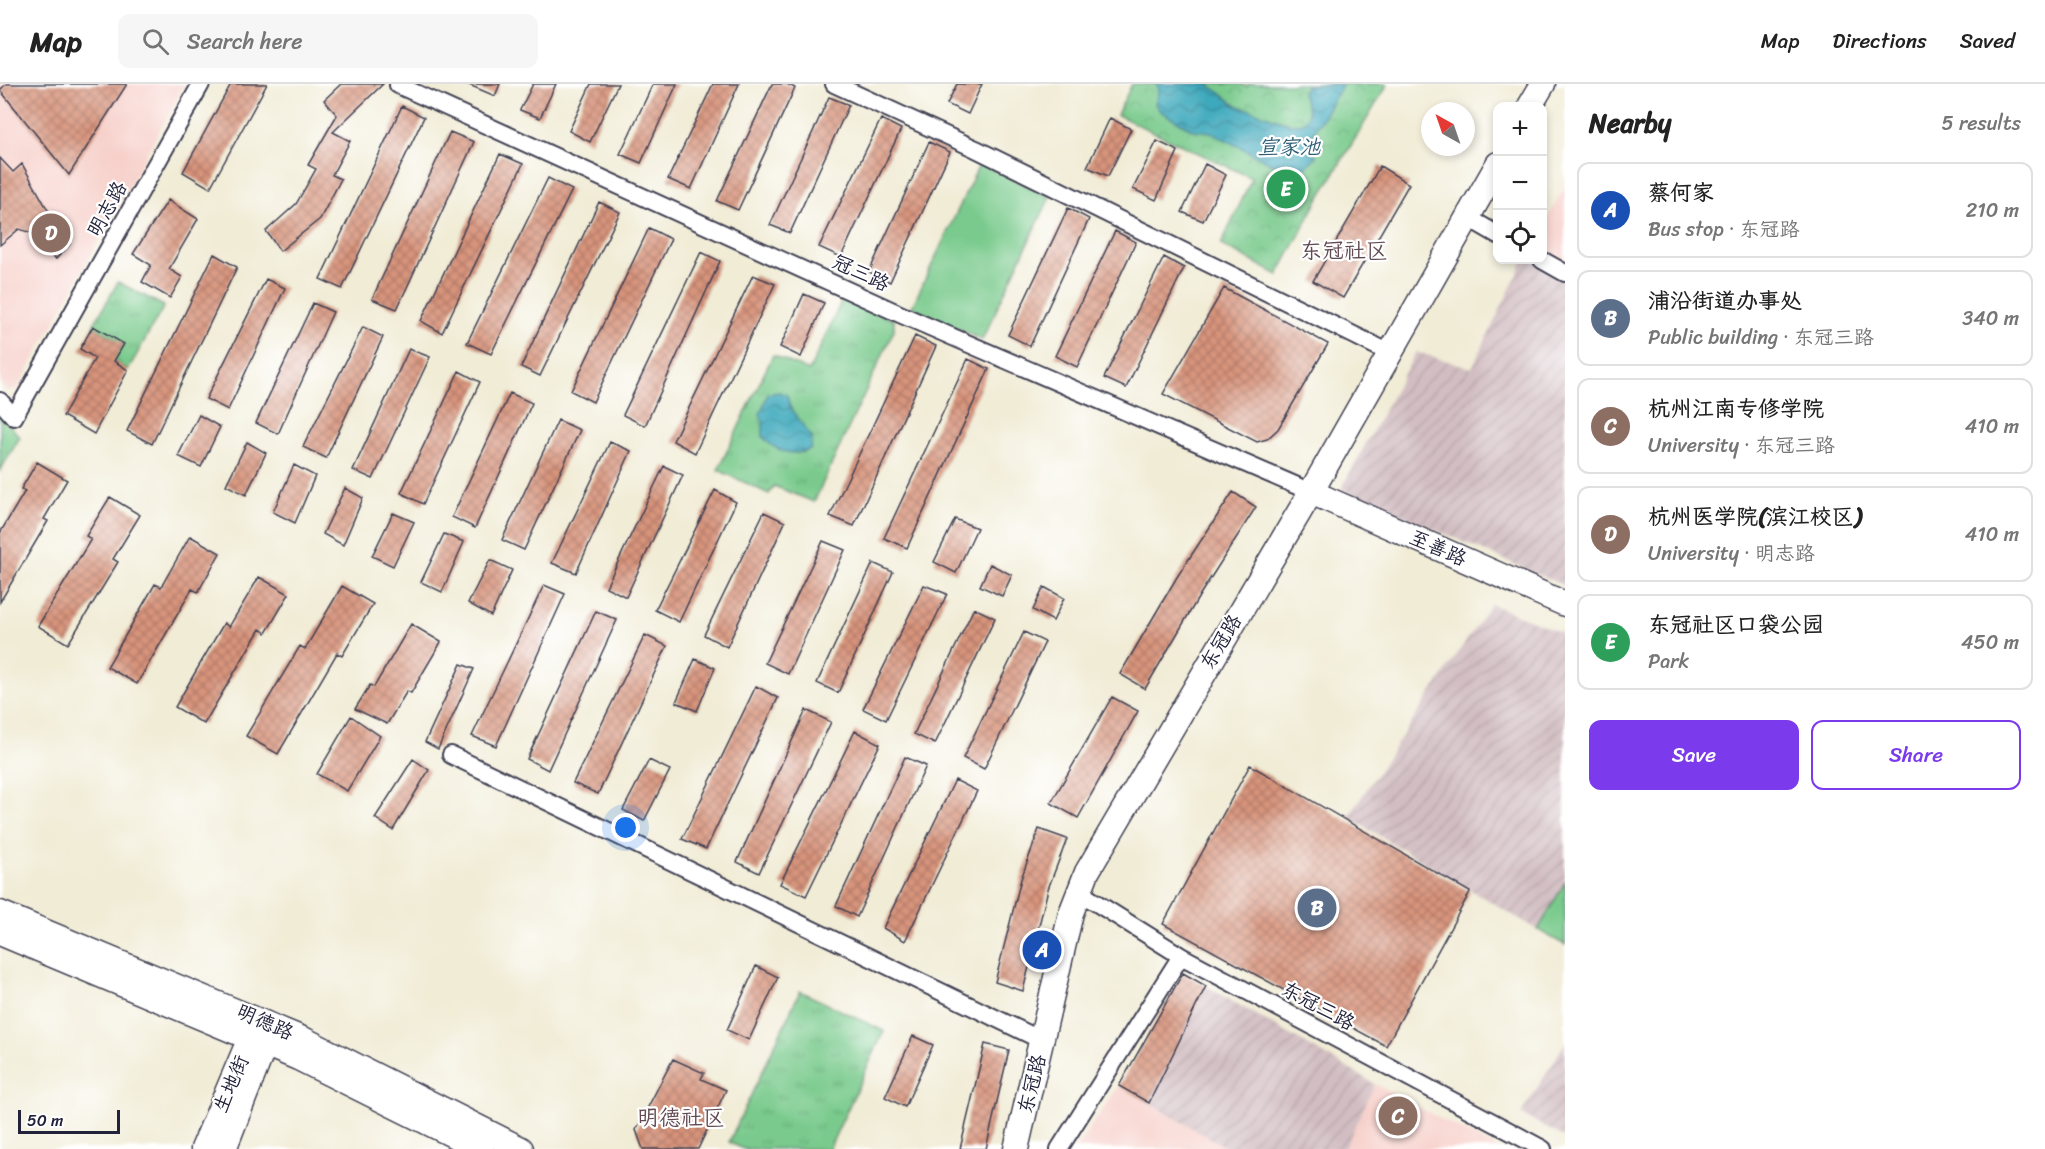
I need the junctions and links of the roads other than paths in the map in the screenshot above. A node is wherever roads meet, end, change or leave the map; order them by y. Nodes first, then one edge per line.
1 (201, 84) edge
2 (834, 84) edge
3 (1543, 84) edge
4 (398, 85) edge
5 (1532, 102) edge
6 (1493, 171) edge
7 (1467, 217) junction
8 (1493, 232) edge
9 (1547, 263) edge
10 (1565, 273) edge
11 (1390, 353) junction
12 (0, 400) edge
13 (1311, 492) junction
14 (1565, 604) edge
15 (451, 755) dead end
16 (1079, 892) junction
17 (0, 913) edge
18 (0, 933) edge
19 (1181, 956) junction
20 (261, 1032) junction
21 (1043, 1041) junction
22 (203, 1149) edge
23 (224, 1149) edge
24 (481, 1149) edge
25 (521, 1149) edge
26 (1016, 1149) edge
27 (1059, 1149) edge
28 (1543, 1149) edge

1 - 12 street, 明志路
2 - 11 street
3 - 5 street
4 - 13 street, 冠三路
6 - 7 street, 东冠路
7 - 8 street
7 - 11 street, 东冠路
9 - 10 street
11 - 13 street, 东冠路
13 - 14 street, 至善路
13 - 16 street, 东冠路
15 - 21 street
16 - 19 street, 东冠三路
16 - 21 street, 东冠路
17 - 20 street, 明德路
18 - 20 street, 明德路
19 - 27 street
19 - 28 street, 东冠三路
20 - 22 street, 生地街
20 - 23 street, 生地街
20 - 24 street, 明德路
20 - 25 street, 明德路
21 - 26 street, 东冠路

